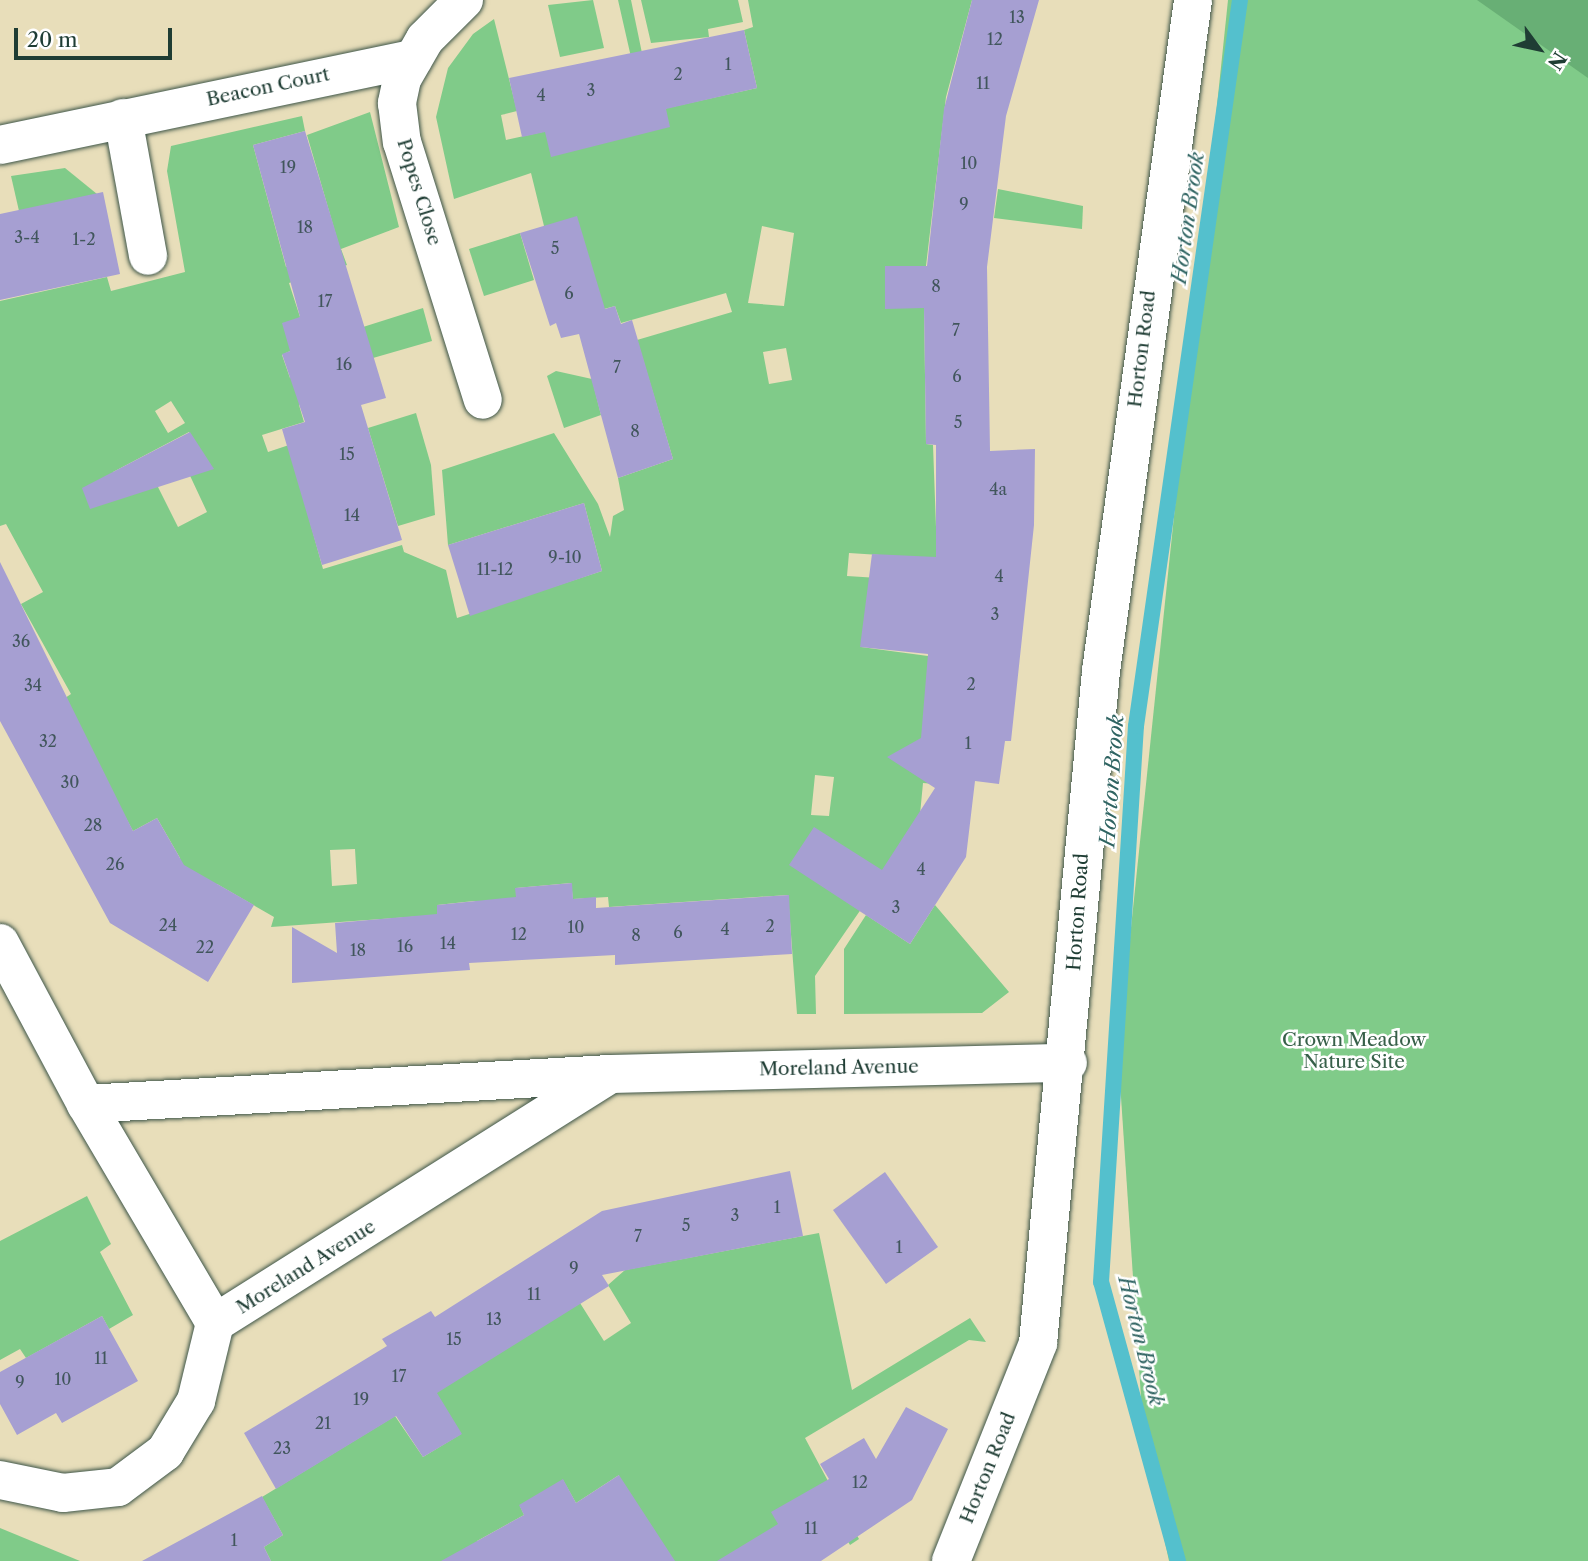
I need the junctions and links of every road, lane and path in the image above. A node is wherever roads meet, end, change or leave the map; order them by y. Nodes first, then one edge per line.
1 (464, 0) edge
2 (1193, 0) edge
3 (413, 59) junction
4 (123, 118) junction
5 (0, 145) edge
6 (148, 256) dead end
7 (483, 400) dead end
8 (0, 943) edge
9 (1068, 1063) junction
10 (610, 1073) junction
11 (86, 1104) junction
12 (215, 1323) junction
13 (0, 1480) edge
14 (951, 1561) edge

1 - 3 street, Popes Close
2 - 9 street, Horton Road
3 - 4 street, Beacon Court
3 - 7 street, Popes Close
4 - 5 street, Beacon Court
4 - 6 street
8 - 11 street, Moreland Avenue
9 - 10 street, Moreland Avenue
9 - 14 street, Horton Road
10 - 11 street, Moreland Avenue
10 - 12 street, Moreland Avenue
11 - 12 street, Moreland Avenue
12 - 13 street

